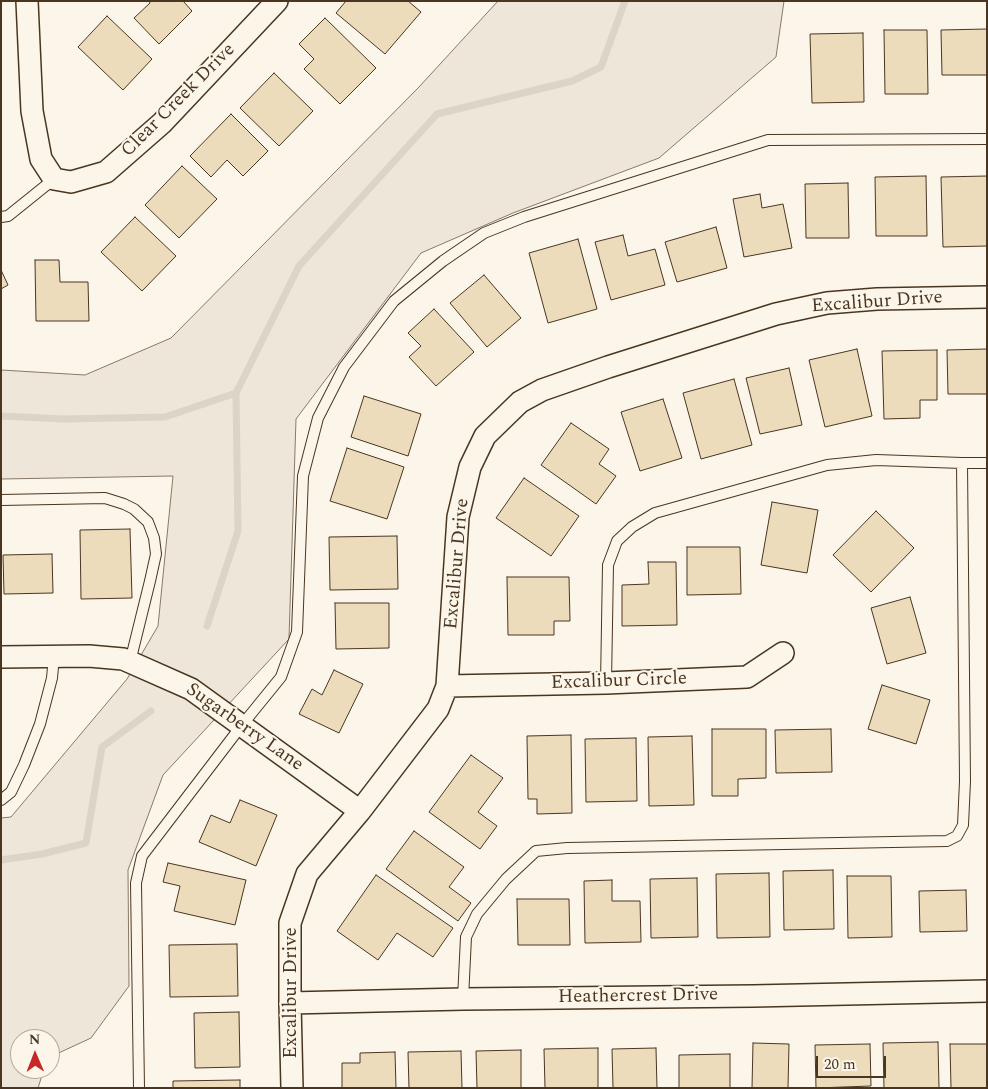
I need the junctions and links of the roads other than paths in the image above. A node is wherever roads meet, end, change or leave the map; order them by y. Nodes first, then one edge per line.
1 (277, 1) edge
2 (29, 2) edge
3 (987, 139) edge
4 (63, 181) junction
5 (1, 217) edge
6 (987, 297) edge
7 (962, 463) junction
8 (987, 463) edge
9 (1, 500) edge
10 (784, 653) dead end
11 (54, 656) junction
12 (1, 657) edge
13 (130, 662) junction
14 (606, 683) junction
15 (448, 686) junction
16 (242, 724) junction
17 (1, 800) edge
18 (360, 811) junction
19 (987, 991) edge
20 (463, 999) junction
21 (290, 1003) junction
22 (139, 1088) edge
23 (292, 1088) edge

1 - 4 street, Clear Creek Drive
2 - 4 street
3 - 16 lane
4 - 5 lane
6 - 15 street, Excalibur Drive
7 - 8 lane
7 - 14 lane
7 - 20 lane
9 - 13 lane
10 - 14 street, Excalibur Circle
11 - 12 street, Sugarberry Lane
11 - 13 street, Sugarberry Lane
11 - 17 lane
13 - 16 street, Sugarberry Lane
14 - 15 street, Excalibur Circle
15 - 18 street, Excalibur Drive
16 - 18 street, Sugarberry Lane
16 - 22 lane
18 - 21 street, Excalibur Drive
19 - 20 street, Heathercrest Drive
20 - 21 street, Heathercrest Drive
21 - 23 street, Excalibur Drive

